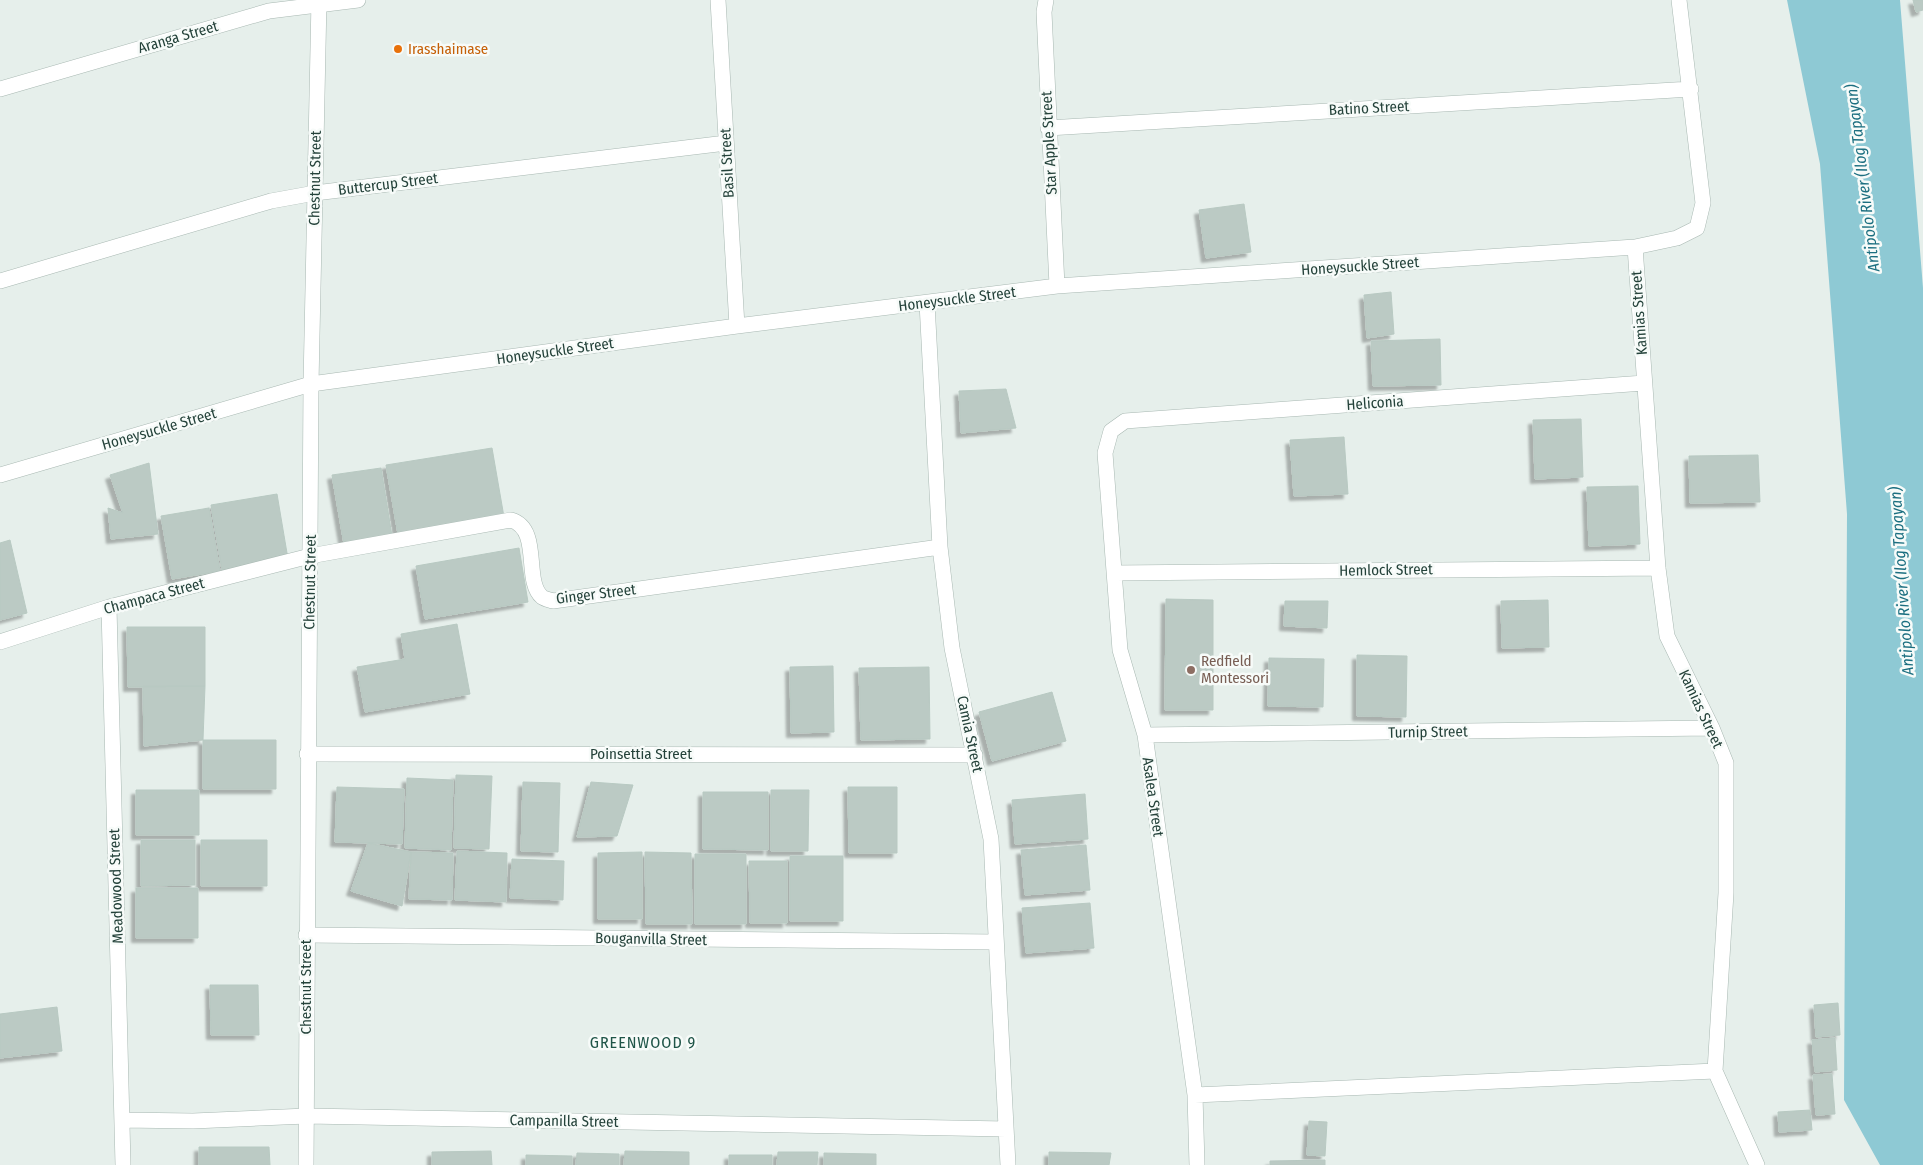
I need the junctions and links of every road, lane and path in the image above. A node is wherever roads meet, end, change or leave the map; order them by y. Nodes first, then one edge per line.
1 (358, 0) edge
2 (718, 0) edge
3 (1046, 0) edge
4 (1679, 0) edge
5 (319, 2) edge
6 (0, 89) edge
7 (1691, 89) junction
8 (1048, 128) junction
9 (726, 143) junction
10 (315, 193) junction
11 (1635, 247) junction
12 (0, 281) edge
13 (1057, 286) junction
14 (927, 303) junction
15 (737, 326) junction
16 (1644, 383) junction
17 (311, 384) junction
18 (1111, 432) joint
19 (0, 475) edge
20 (940, 547) junction
21 (310, 556) junction
22 (1658, 568) junction
23 (1115, 573) junction
24 (109, 607) junction
25 (0, 642) edge
26 (1712, 728) junction
27 (1145, 736) junction
28 (307, 754) junction
29 (975, 755) junction
30 (306, 935) junction
31 (995, 942) junction
32 (1715, 1072) junction
33 (1195, 1095) junction
34 (307, 1116) junction
35 (122, 1120) junction
36 (1006, 1129) junction
37 (123, 1165) edge
38 (306, 1165) edge
39 (1008, 1165) edge
40 (1197, 1165) edge
41 (1757, 1165) edge

1 - 5 street, Aranga Street
2 - 9 street, Basil Street
3 - 8 street, Star Apple Street
4 - 7 street, Honeysuckle Street
5 - 6 street, Aranga Street
5 - 10 street, Chestnut Street
7 - 8 street, Batino Street
7 - 11 street, Honeysuckle Street
8 - 13 street, Star Apple Street
9 - 10 street, Buttercup Street
9 - 15 street, Basil Street
10 - 12 street, Buttercup Street
10 - 17 street, Chestnut Street
11 - 13 street, Honeysuckle Street
11 - 16 street, Kamias Street
13 - 14 street, Honeysuckle Street
14 - 15 street, Honeysuckle Street
14 - 20 street, Camia Street
15 - 17 street, Honeysuckle Street
16 - 18 street, Heliconia
16 - 22 street, Kamias Street
17 - 19 street, Honeysuckle Street
17 - 21 street, Chestnut Street
18 - 23 street, Asalea Street
20 - 21 street, Ginger Street
20 - 29 street, Camia Street
21 - 24 street, Champaca Street
21 - 28 street, Chestnut Street
22 - 23 street, Hemlock Street
22 - 26 street, Kamias Street
23 - 27 street, Asalea Street
24 - 25 street, Champaca Street
24 - 35 street, Meadowood Street
26 - 27 street, Turnip Street
26 - 32 street, Kamias Street
27 - 33 street, Asalea Street
28 - 29 street, Poinsettia Street
28 - 30 street, Chestnut Street
29 - 31 street, Camia Street
30 - 31 street, Bouganvilla Street
30 - 34 street, Chestnut Street
31 - 36 street, Camia Street
32 - 33 street
32 - 41 street, Kamias Street
33 - 40 street, Asalea Street
34 - 35 street, Campanilla Street
34 - 36 street, Campanilla Street
34 - 38 street, Chestnut Street
35 - 37 street, Meadowood Street
36 - 39 street, Camia Street

